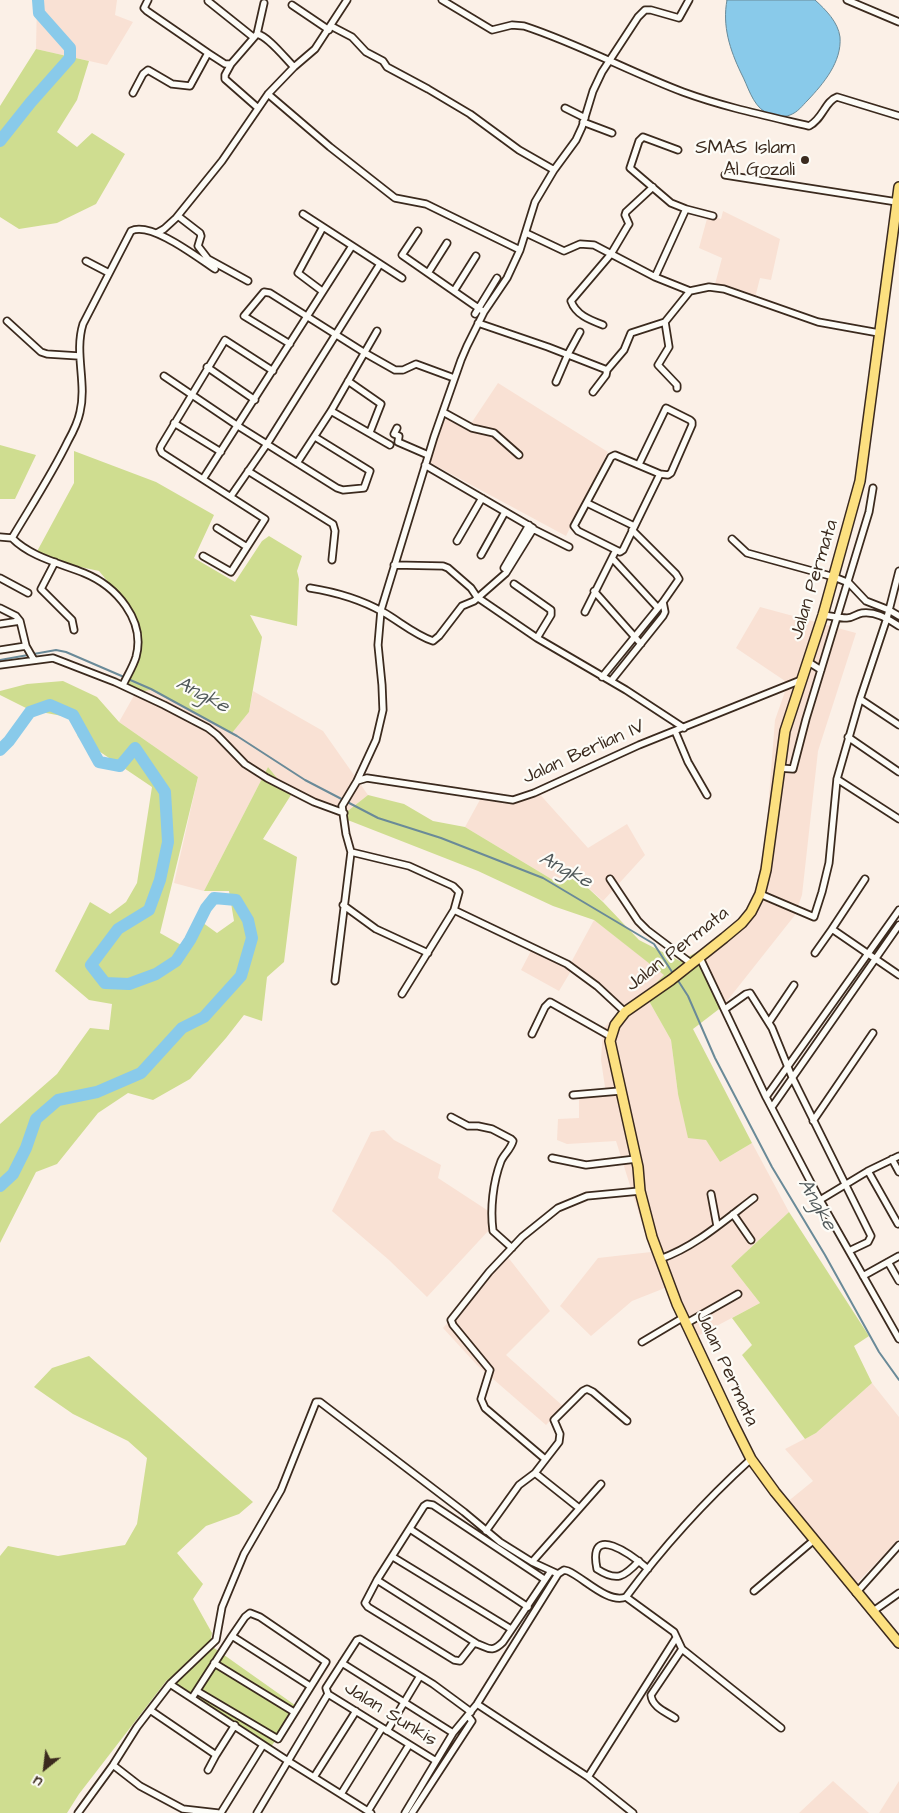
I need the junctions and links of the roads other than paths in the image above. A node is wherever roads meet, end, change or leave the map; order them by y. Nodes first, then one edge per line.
1 (148, 0) edge
2 (347, 0) edge
3 (442, 0) edge
4 (456, 0) edge
5 (689, 0) edge
6 (847, 0) edge
7 (208, 1) dead end
8 (264, 3) dead end
9 (292, 5) dead end
10 (451, 6) junction
11 (899, 22) edge
12 (330, 28) junction
13 (255, 36) junction
14 (208, 53) junction
15 (609, 59) junction
16 (231, 64) junction
17 (294, 67) junction
18 (134, 93) dead end
19 (268, 94) junction
20 (258, 108) junction
21 (565, 108) dead end
22 (899, 116) edge
23 (584, 120) junction
24 (612, 133) dead end
25 (678, 150) dead end
26 (554, 170) junction
27 (725, 175) dead end
28 (653, 186) junction
29 (899, 187) edge
30 (897, 202) junction
31 (686, 209) junction
32 (303, 214) dead end
33 (178, 216) junction
34 (713, 216) dead end
35 (323, 227) junction
36 (418, 231) dead end
37 (156, 233) junction
38 (526, 233) junction
39 (446, 243) dead end
40 (352, 246) junction
41 (520, 250) junction
42 (610, 254) junction
43 (476, 256) dead end
44 (86, 261) dead end
45 (380, 264) junction
46 (215, 269) dead end
47 (109, 273) junction
48 (428, 273) junction
49 (655, 277) junction
50 (402, 278) dead end
51 (497, 278) dead end
52 (248, 280) dead end
53 (322, 291) junction
54 (454, 291) junction
55 (690, 291) junction
56 (477, 311) junction
57 (484, 312) junction
58 (308, 316) junction
59 (8, 322) dead end
60 (665, 322) junction
61 (478, 323) junction
62 (603, 325) dead end
63 (377, 332) dead end
64 (580, 332) dead end
65 (879, 333) junction
66 (336, 336) junction
67 (290, 344) junction
68 (365, 353) junction
69 (568, 354) junction
70 (79, 356) junction
71 (208, 367) junction
72 (607, 370) junction
73 (273, 371) junction
74 (164, 376) dead end
75 (454, 378) junction
76 (348, 381) junction
77 (556, 382) dead end
78 (677, 388) dead end
79 (593, 392) dead end
80 (191, 394) junction
81 (255, 400) junction
82 (331, 411) junction
83 (443, 412) junction
84 (174, 423) junction
85 (238, 426) junction
86 (397, 428) dead end
87 (370, 432) junction
88 (315, 436) junction
89 (267, 444) junction
90 (390, 445) dead end
91 (221, 452) junction
92 (428, 455) junction
93 (519, 455) dead end
94 (297, 463) junction
95 (639, 464) junction
96 (425, 465) junction
97 (248, 471) junction
98 (660, 474) junction
99 (203, 479) junction
100 (873, 488) dead end
101 (231, 496) junction
102 (482, 498) junction
103 (587, 503) junction
104 (505, 512) junction
105 (217, 528) dead end
106 (633, 528) junction
107 (0, 537) edge
108 (12, 538) junction
109 (732, 539) dead end
110 (457, 542) dead end
111 (247, 546) junction
112 (569, 547) dead end
113 (616, 550) junction
114 (481, 555) dead end
115 (203, 556) dead end
116 (612, 558) junction
117 (332, 560) dead end
118 (55, 562) junction
119 (394, 565) junction
120 (504, 568) dead end
121 (899, 571) edge
122 (834, 577) junction
123 (0, 578) edge
124 (848, 583) junction
125 (514, 584) dead end
126 (310, 588) dead end
127 (594, 592) junction
128 (28, 593) dead end
129 (477, 597) junction
130 (663, 602) junction
131 (0, 608) edge
132 (658, 608) junction
133 (380, 610) junction
134 (889, 610) junction
135 (585, 612) dead end
136 (823, 615) junction
137 (899, 616) edge
138 (838, 617) junction
139 (887, 618) junction
140 (20, 621) junction
141 (0, 624) edge
142 (899, 626) edge
143 (74, 630) dead end
144 (634, 636) junction
145 (537, 638) junction
146 (641, 644) junction
147 (27, 649) junction
148 (0, 650) edge
149 (33, 659) junction
150 (807, 661) junction
151 (0, 665) edge
152 (821, 670) junction
153 (602, 677) junction
154 (801, 680) junction
155 (611, 682) junction
156 (123, 685) junction
157 (860, 699) junction
158 (899, 725) edge
159 (684, 728) junction
160 (675, 731) junction
161 (848, 737) junction
162 (779, 768) junction
163 (899, 772) edge
164 (837, 779) junction
165 (357, 781) junction
166 (707, 795) dead end
167 (344, 813) junction
168 (899, 819) edge
169 (351, 852) junction
170 (610, 879) dead end
171 (864, 879) dead end
172 (760, 894) junction
173 (344, 905) junction
174 (454, 910) junction
175 (899, 910) edge
176 (899, 925) edge
177 (832, 929) junction
178 (428, 953) junction
179 (815, 953) dead end
180 (869, 953) junction
181 (700, 958) junction
182 (875, 958) junction
183 (689, 966) junction
184 (899, 974) edge
185 (335, 981) dead end
186 (794, 985) dead end
187 (402, 994) dead end
188 (725, 1009) junction
189 (625, 1012) junction
190 (769, 1022) junction
191 (873, 1032) dead end
192 (532, 1034) dead end
193 (610, 1036) junction
194 (788, 1067) junction
195 (792, 1077) junction
196 (620, 1092) junction
197 (573, 1095) dead end
198 (766, 1097) junction
199 (772, 1107) junction
200 (451, 1117) dead end
201 (813, 1121) junction
202 (899, 1156) edge
203 (552, 1158) dead end
204 (892, 1159) junction
205 (636, 1160) junction
206 (868, 1171) junction
207 (899, 1172) edge
208 (847, 1184) junction
209 (640, 1191) junction
210 (711, 1194) dead end
211 (754, 1198) dead end
212 (820, 1200) junction
213 (733, 1214) junction
214 (899, 1223) edge
215 (717, 1226) junction
216 (751, 1240) dead end
217 (512, 1248) junction
218 (849, 1251) junction
219 (899, 1256) edge
220 (660, 1259) junction
221 (888, 1262) junction
222 (863, 1276) junction
223 (899, 1281) edge
224 (738, 1294) dead end
225 (685, 1320) junction
226 (896, 1328) edge
227 (899, 1339) edge
228 (642, 1342) dead end
229 (627, 1421) dead end
230 (545, 1459) junction
231 (752, 1459) junction
232 (535, 1473) junction
233 (601, 1484) dead end
234 (579, 1508) junction
235 (410, 1528) junction
236 (486, 1531) junction
237 (814, 1540) junction
238 (899, 1545) edge
239 (392, 1557) junction
240 (639, 1561) junction
241 (532, 1562) junction
242 (648, 1569) junction
243 (551, 1571) junction
244 (558, 1574) junction
245 (544, 1578) junction
246 (377, 1580) junction
247 (754, 1591) dead end
248 (856, 1593) junction
249 (899, 1593) edge
250 (626, 1597) junction
251 (528, 1607) junction
252 (872, 1612) junction
253 (512, 1629) junction
254 (232, 1636) junction
255 (676, 1638) junction
256 (476, 1643) junction
257 (899, 1643) edge
258 (682, 1649) junction
259 (214, 1663) junction
260 (342, 1663) junction
261 (420, 1676) junction
262 (170, 1684) junction
263 (310, 1686) junction
264 (197, 1691) junction
265 (328, 1694) junction
266 (192, 1698) junction
267 (403, 1703) junction
268 (477, 1704) junction
269 (150, 1710) junction
270 (356, 1711) junction
271 (294, 1712) junction
272 (470, 1714) junction
273 (675, 1718) dead end
274 (235, 1726) junction
275 (781, 1728) dead end
276 (384, 1729) junction
277 (453, 1733) junction
278 (410, 1744) junction
279 (263, 1745) junction
280 (443, 1750) junction
281 (450, 1754) junction
282 (216, 1755) junction
283 (288, 1761) junction
284 (436, 1761) junction
285 (113, 1765) junction
286 (208, 1770) dead end
287 (314, 1777) junction
288 (588, 1777) junction
289 (341, 1794) junction
290 (220, 1812) edge
291 (369, 1812) edge
292 (78, 1813) edge
293 (257, 1813) edge
294 (405, 1813) edge
295 (412, 1813) edge
296 (633, 1813) edge

1 - 14 street
2 - 12 street
3 - 10 street
4 - 10 street
5 - 15 street
6 - 11 street
7 - 13 street
8 - 13 street
9 - 12 street
10 - 15 street
12 - 17 street
12 - 26 street
13 - 16 street
13 - 17 street
14 - 16 street
14 - 18 street
15 - 22 street
15 - 23 street
16 - 20 street
17 - 19 street
19 - 20 street
19 - 41 street
20 - 33 street
21 - 23 street
23 - 24 street
23 - 26 street
25 - 28 street
26 - 38 street
27 - 30 street
28 - 31 street
28 - 42 street
29 - 30 main road, Jalan Permata
30 - 65 main road, Jalan Permata
31 - 34 street
31 - 49 street
32 - 35 street
33 - 37 street
33 - 52 street
35 - 40 street
35 - 53 street
36 - 48 street
37 - 46 street
37 - 47 street
38 - 41 street
38 - 42 street
39 - 48 street
40 - 45 street
40 - 53 street
41 - 57 street
42 - 49 street
42 - 62 street
43 - 54 street
44 - 47 street
45 - 50 street
45 - 66 street
47 - 70 street
48 - 54 street
49 - 55 street
51 - 56 street
53 - 58 street
54 - 56 street
55 - 60 street
55 - 65 street
56 - 57 street
57 - 61 street
58 - 66 street
58 - 67 street
58 - 67 street
59 - 70 street
60 - 72 street
60 - 78 street
61 - 69 street
61 - 75 street
63 - 68 street
64 - 69 street
65 - 122 main road, Jalan Permata
66 - 68 street
66 - 89 street
67 - 73 street
68 - 75 street
68 - 76 street
69 - 72 street
69 - 77 street
70 - 108 street
71 - 73 street
71 - 80 street
71 - 81 street
72 - 79 street
73 - 81 street
74 - 80 street
75 - 83 street
76 - 82 street
76 - 87 street
80 - 84 street
80 - 85 street
81 - 85 street
82 - 87 street
82 - 88 street
83 - 92 street
83 - 93 street
84 - 91 street
84 - 99 street
85 - 89 street
85 - 91 street
86 - 92 street
87 - 90 street
88 - 94 street
88 - 94 street
89 - 94 street
89 - 97 street
91 - 99 street
92 - 96 street
95 - 98 street
95 - 98 street
95 - 103 street
96 - 102 street
96 - 119 street
97 - 101 street
97 - 117 street
98 - 106 street
99 - 101 street
100 - 124 street
101 - 111 street
102 - 104 street
102 - 110 street
103 - 106 street
103 - 113 street
104 - 114 street
104 - 120 street
105 - 111 street
106 - 113 street
106 - 130 street
107 - 108 street
108 - 118 street
109 - 122 street
111 - 115 street
112 - 129 street
113 - 116 street
116 - 127 street
116 - 132 street
118 - 143 street
118 - 156 street
119 - 129 street
119 - 133 street
121 - 134 street
122 - 124 street
122 - 136 main road, Jalan Permata
123 - 128 street
124 - 134 street
124 - 138 street
125 - 145 street
126 - 133 street
127 - 135 street
127 - 144 street
129 - 133 street
129 - 145 street
130 - 132 street
130 - 146 street
131 - 140 street
132 - 144 street
133 - 165 street
134 - 137 street
134 - 139 street
136 - 138 street
136 - 150 main road, Jalan Permata
138 - 139 street
138 - 152 street
139 - 142 street
139 - 157 street
140 - 141 street
140 - 147 street
144 - 146 street
144 - 153 street
145 - 153 street
146 - 155 street
147 - 148 street
147 - 149 street
149 - 151 street
149 - 156 street
150 - 152 street
150 - 154 main road, Jalan Permata
152 - 162 street
153 - 155 street
154 - 159 street, Jalan Berlian IV
154 - 162 main road, Jalan Permata
155 - 159 street
156 - 167 street
157 - 158 street
157 - 161 street
159 - 160 street, Jalan Berlian IV
160 - 165 street, Jalan Berlian IV
160 - 166 street
161 - 163 street
161 - 164 street
162 - 172 main road, Jalan Permata
164 - 168 street
164 - 172 street
165 - 167 street
167 - 169 street
169 - 173 street
169 - 174 street
170 - 183 street
171 - 177 street
172 - 181 main road, Jalan Permata
173 - 178 street
173 - 185 street
174 - 178 street
174 - 189 street
175 - 180 street
176 - 182 street
177 - 179 street
177 - 180 street
178 - 187 street
180 - 182 street
180 - 194 street
181 - 183 main road, Jalan Permata
181 - 188 street
182 - 184 street
182 - 195 street
183 - 189 main road, Jalan Permata
186 - 190 street
188 - 190 street
188 - 198 street
189 - 193 main road, Jalan Permata
190 - 194 street
191 - 201 street
192 - 193 street
193 - 196 main road, Jalan Permata
194 - 195 street
194 - 198 street
195 - 199 street
195 - 201 street
196 - 197 street
196 - 205 main road, Jalan Permata
198 - 199 street
199 - 212 street
200 - 217 street
201 - 208 street
202 - 204 street
203 - 205 street
204 - 206 street
204 - 207 street
205 - 209 main road, Jalan Permata
206 - 208 street
206 - 214 street
208 - 212 street
208 - 218 street
209 - 217 street
209 - 220 main road, Jalan Permata
210 - 215 street
211 - 213 street
212 - 218 street
213 - 215 street
213 - 216 street
215 - 220 street
217 - 230 street
218 - 222 street
219 - 221 street
220 - 225 main road, Jalan Permata
221 - 222 street
221 - 223 street
222 - 226 street
224 - 225 street
225 - 228 street
225 - 231 main road, Jalan Permata
226 - 227 street
229 - 230 street
230 - 232 street
231 - 237 main road, Jalan Permata
231 - 242 street
232 - 234 street
232 - 236 street
233 - 234 street
234 - 241 street
235 - 239 street
235 - 245 street
235 - 251 street
236 - 241 street
236 - 262 street
237 - 247 street
237 - 248 main road, Jalan Permata
238 - 248 street
239 - 246 street
239 - 253 street
240 - 240 street
240 - 242 street
241 - 243 street
242 - 250 street
243 - 244 street
243 - 245 street
244 - 250 street
244 - 268 street
245 - 251 street
246 - 256 street
246 - 256 street
248 - 252 main road, Jalan Permata
249 - 252 street
250 - 255 street
251 - 253 street
252 - 257 main road, Jalan Permata
253 - 256 street
254 - 259 street
254 - 263 street
254 - 263 street
255 - 258 street
255 - 288 street
258 - 273 street
258 - 275 street
259 - 264 street
259 - 271 street
260 - 261 street
260 - 265 street
260 - 267 street
261 - 267 street
261 - 272 street
262 - 266 street
262 - 269 street
263 - 271 street
264 - 266 street
264 - 271 street
265 - 270 street, Jalan Sunkis
265 - 283 street
266 - 274 street
267 - 276 street
267 - 277 street
268 - 272 street
268 - 288 street
269 - 282 street
269 - 285 street
270 - 276 street, Jalan Sunkis
270 - 287 street
272 - 277 street
272 - 281 street
274 - 279 street
274 - 282 street
276 - 278 street, Jalan Sunkis
276 - 289 street
277 - 280 street
278 - 284 street, Jalan Sunkis
278 - 291 street
279 - 283 street
279 - 290 street
280 - 281 street
280 - 284 street
281 - 295 street
282 - 286 street
283 - 287 street
283 - 293 street
284 - 294 street
285 - 290 street
285 - 292 street
287 - 289 street
288 - 296 street
289 - 291 street

